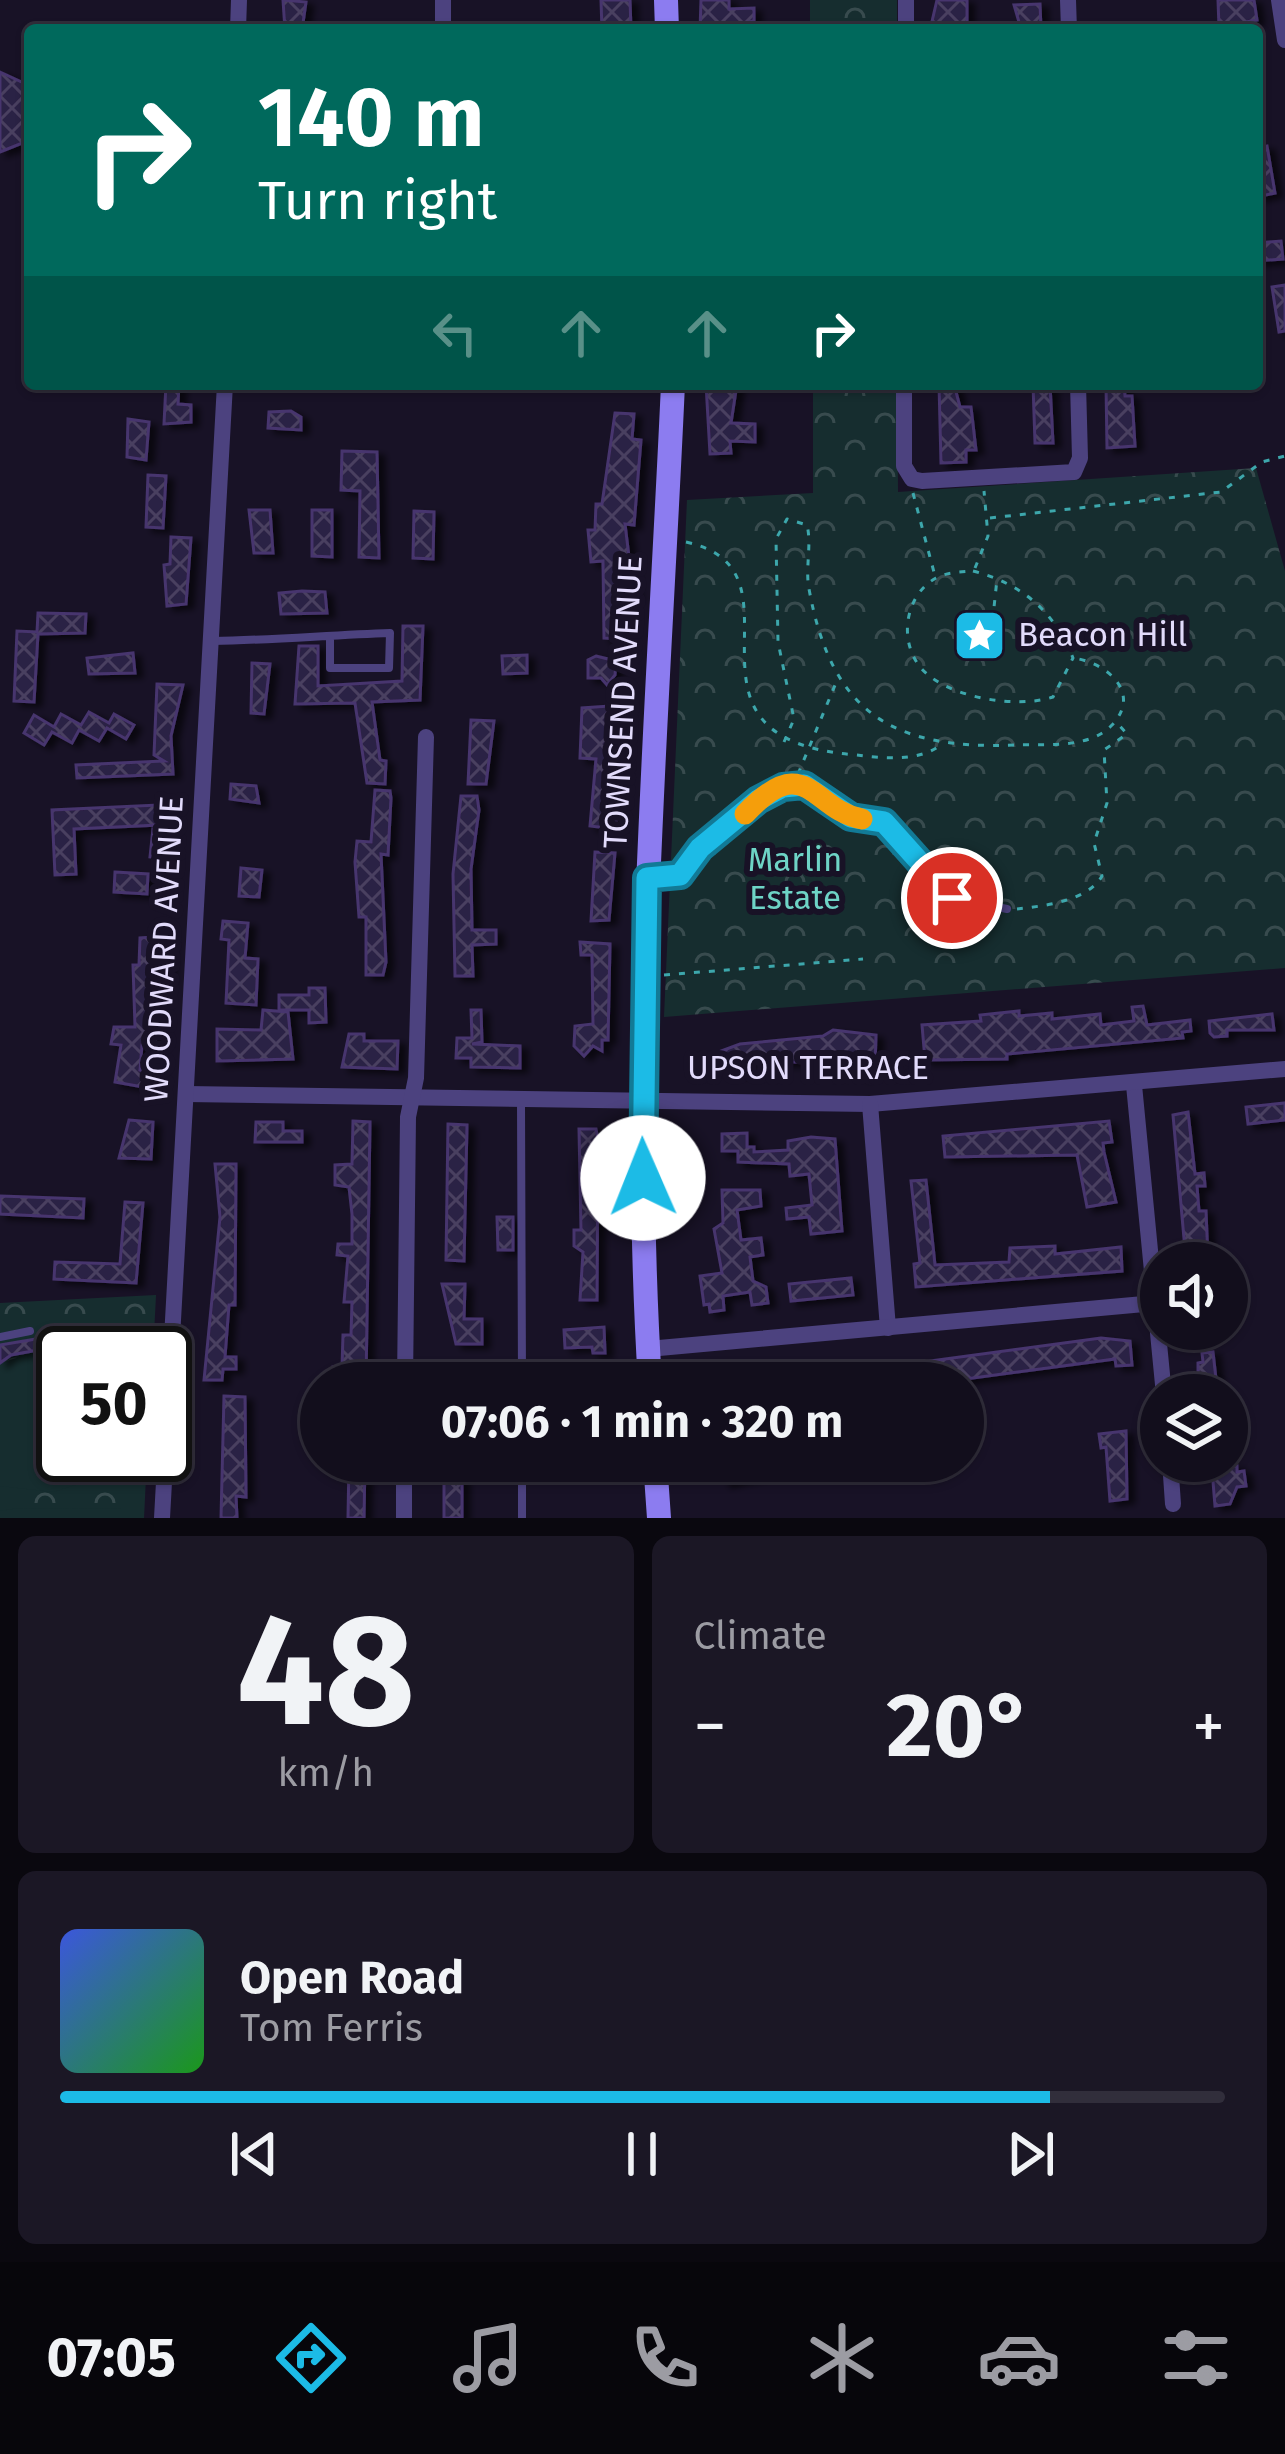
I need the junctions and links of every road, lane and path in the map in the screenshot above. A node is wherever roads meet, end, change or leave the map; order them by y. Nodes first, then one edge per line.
1 (1279, 0) edge
2 (1285, 40) edge
3 (224, 390) edge
4 (673, 390) edge
5 (904, 390) edge
6 (1078, 390) edge
7 (1285, 456) edge
8 (910, 476) junction
9 (981, 477) junction
10 (990, 518) junction
11 (664, 541) junction
12 (973, 571) junction
13 (936, 578) junction
14 (998, 578) junction
15 (330, 636) junction
16 (991, 636) dead end
17 (211, 641) junction
18 (1073, 658) junction
19 (839, 677) junction
20 (1116, 722) junction
21 (426, 737) dead end
22 (784, 742) junction
23 (940, 746) junction
24 (805, 750) junction
25 (794, 784) junction
26 (647, 878) junction
27 (1007, 909) joint
28 (863, 959) dead end
29 (644, 976) junction
30 (1285, 1069) edge
31 (1134, 1085) junction
32 (186, 1094) junction
33 (410, 1096) junction
34 (521, 1098) junction
35 (643, 1099) junction
36 (870, 1104) junction
37 (1149, 1242) edge
38 (1140, 1304) edge
39 (888, 1328) junction
40 (30, 1331) dead end
41 (0, 1337) edge
42 (647, 1349) junction
43 (405, 1362) edge
44 (522, 1362) edge
45 (648, 1362) edge
46 (404, 1482) edge
47 (522, 1482) edge
48 (656, 1482) edge
49 (1171, 1482) edge
50 (1173, 1504) dead end
51 (162, 1518) edge
52 (404, 1518) edge
53 (522, 1518) edge
54 (659, 1518) edge

1 - 2 street
3 - 17 street, WOODWARD AVENUE
4 - 11 main road, TOWNSEND AVENUE
5 - 8 street
6 - 9 street
7 - 10 path
8 - 9 street
8 - 13 path
9 - 10 path
10 - 12 path
11 - 22 path
11 - 26 main road, TOWNSEND AVENUE
12 - 13 path
12 - 14 path
13 - 18 path
14 - 16 path
14 - 18 path
15 - 15 lane
15 - 17 lane
17 - 32 street, WOODWARD AVENUE
18 - 20 path
19 - 22 path
19 - 23 path
19 - 24 path
20 - 23 path
20 - 27 path
21 - 33 street
22 - 24 path
23 - 24 path
24 - 25 path
25 - 26 lane
25 - 27 lane
26 - 29 main road, TOWNSEND AVENUE
28 - 29 path
29 - 35 main road, TOWNSEND AVENUE
30 - 31 street, UPSON TERRACE
31 - 36 street, UPSON TERRACE
31 - 37 street
32 - 33 street, UPSON TERRACE
32 - 51 street, WOODWARD AVENUE
33 - 34 street, UPSON TERRACE
33 - 43 street
34 - 35 street, UPSON TERRACE
34 - 44 lane
35 - 36 street, UPSON TERRACE
35 - 42 main road, TOWNSEND AVENUE
36 - 39 street
38 - 39 street
39 - 42 street
40 - 41 lane
42 - 45 main road, TOWNSEND AVENUE
46 - 52 street
47 - 53 lane
48 - 54 main road
49 - 50 street

